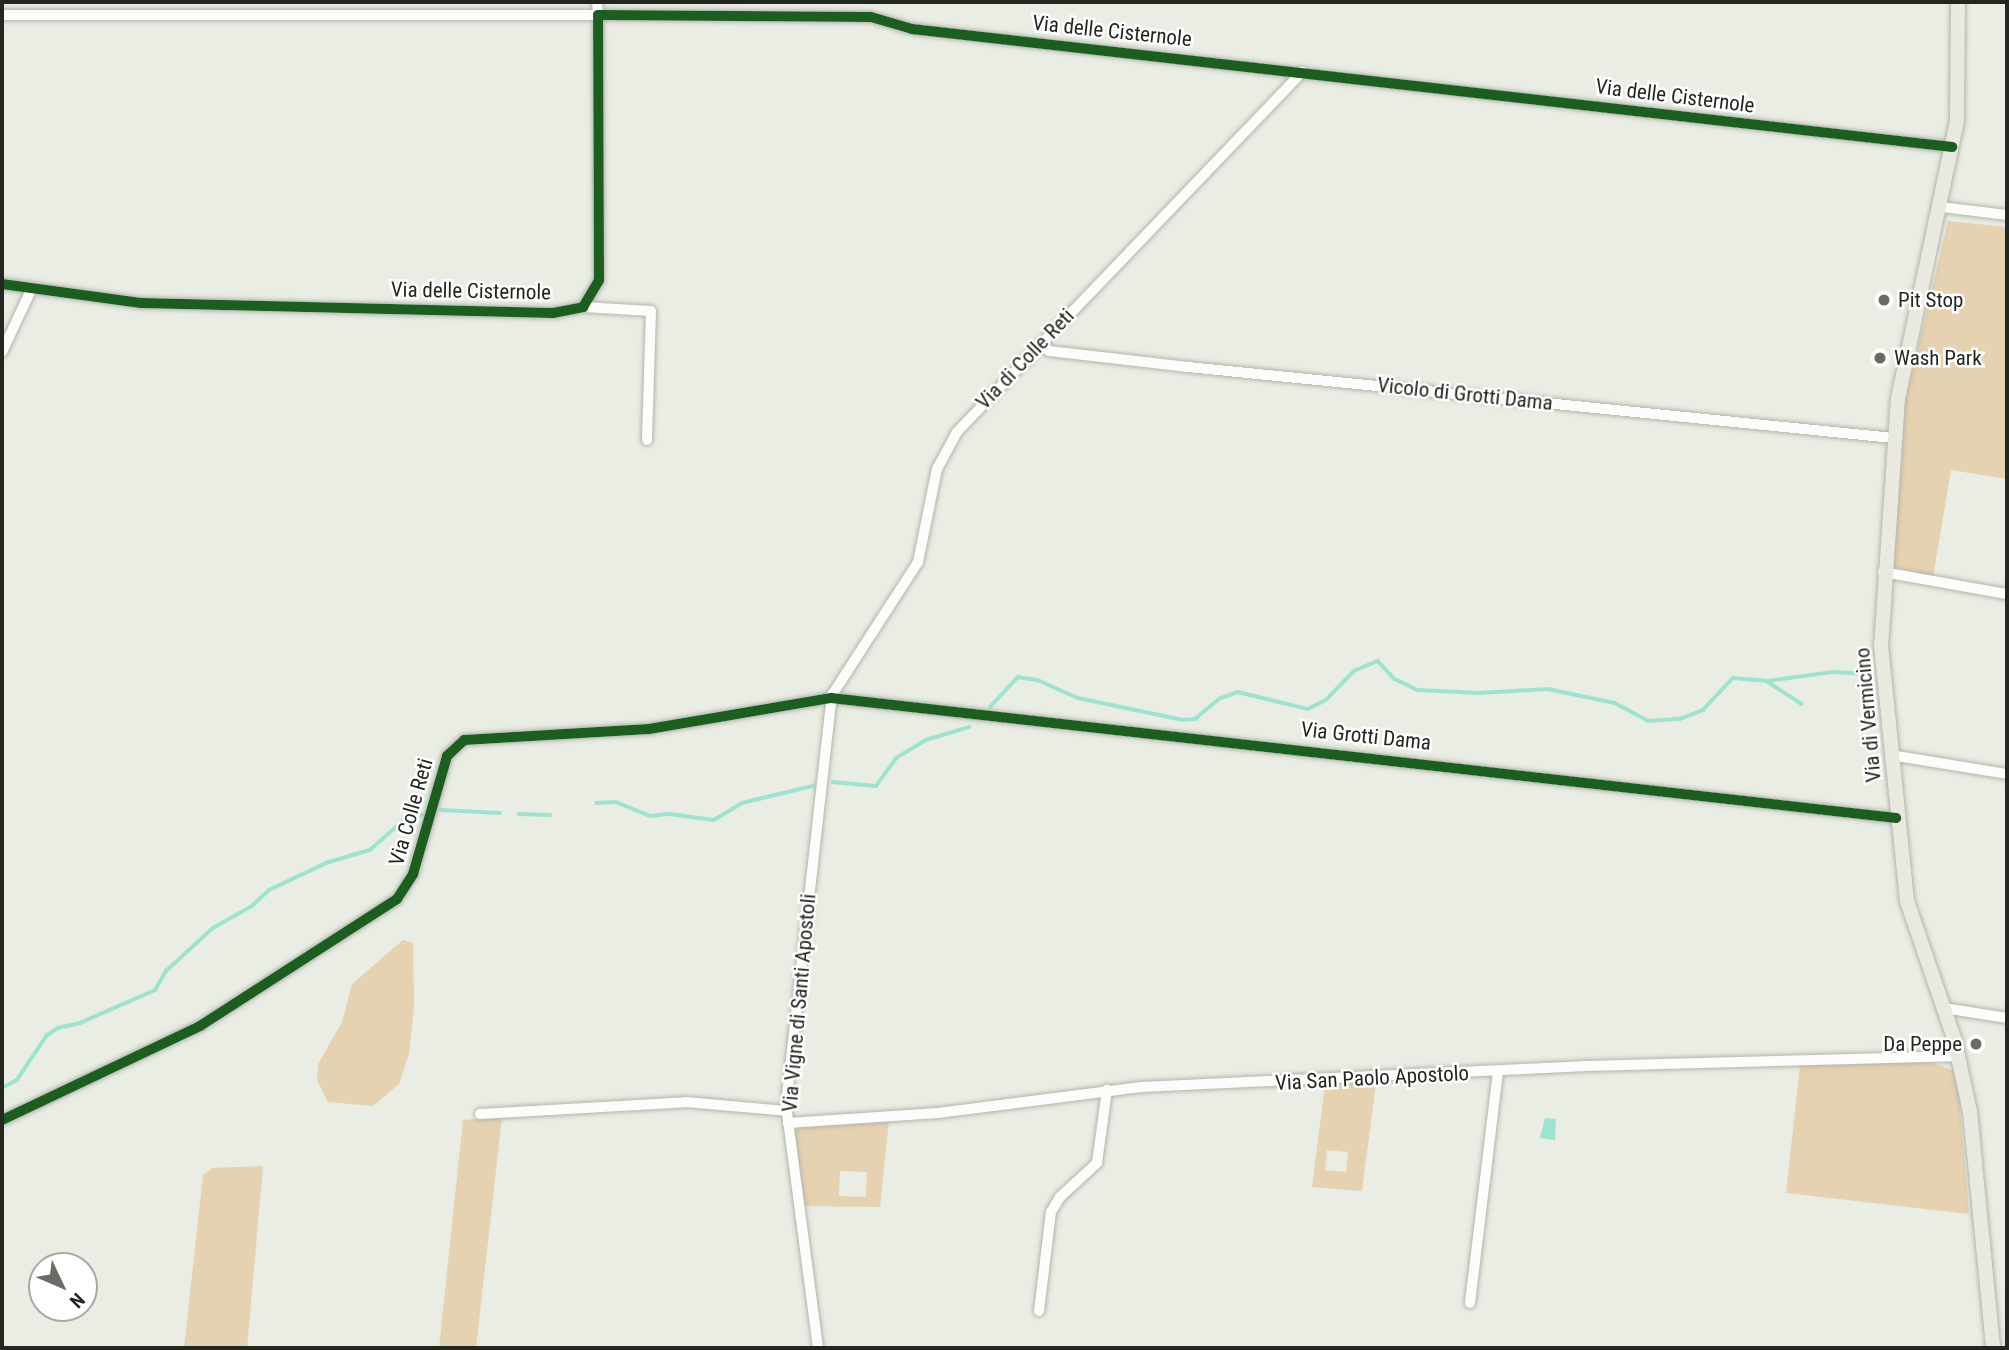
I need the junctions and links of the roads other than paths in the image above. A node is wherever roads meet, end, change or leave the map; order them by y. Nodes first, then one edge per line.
1 (597, 2) edge
2 (1958, 2) edge
3 (2, 15) edge
4 (598, 15) junction
5 (1301, 72) junction
6 (1952, 148) junction
7 (1941, 207) junction
8 (2007, 215) edge
9 (2, 284) edge
10 (32, 288) junction
11 (583, 307) junction
12 (1040, 344) junction
13 (2, 352) edge
14 (1893, 438) junction
15 (647, 440) dead end
16 (1883, 572) junction
17 (2007, 594) edge
18 (831, 698) junction
19 (1891, 755) junction
20 (2007, 774) edge
21 (1896, 818) junction
22 (1944, 1008) junction
23 (2007, 1018) edge
24 (1959, 1056) junction
25 (1498, 1072) junction
26 (1107, 1090) junction
27 (786, 1111) junction
28 (480, 1114) dead end
29 (2, 1119) edge
30 (788, 1123) junction
31 (1470, 1303) dead end
32 (1039, 1311) dead end
33 (818, 1348) edge
34 (1993, 1348) edge

1 - 4 street
2 - 6 main road, Via di Vermicino
3 - 4 street, Via delle Cisternole
4 - 5 street, Via delle Cisternole
4 - 11 street
5 - 6 street, Via delle Cisternole
5 - 12 street, Via di Colle Reti
6 - 7 main road, Via di Vermicino
7 - 8 street
7 - 14 main road, Via di Vermicino
9 - 10 street, Via delle Cisternole
10 - 11 street, Via delle Cisternole
10 - 13 street
11 - 15 street, Via delle Cisternole
12 - 14 street, Vicolo di Grotti Dama
12 - 18 street, Via di Colle Reti
14 - 16 main road, Via di Vermicino
16 - 17 street
16 - 19 main road, Via di Vermicino
18 - 21 street, Via Grotti Dama
18 - 27 street, Via Vigne di Santi Apostoli
18 - 29 street, Via Colle Reti
19 - 20 street
19 - 21 main road, Via di Vermicino
21 - 22 main road, Via di Vermicino
22 - 23 street
22 - 24 main road, Via di Vermicino
24 - 25 street, Via San Paolo Apostolo
24 - 34 main road, Via di Vermicino
25 - 26 street, Via San Paolo Apostolo
25 - 31 street
26 - 30 street, Via San Paolo Apostolo
26 - 32 street
27 - 28 street
27 - 30 street, Via Vigne di Santi Apostoli
30 - 33 street, Via Vigne di Santi Apostoli

